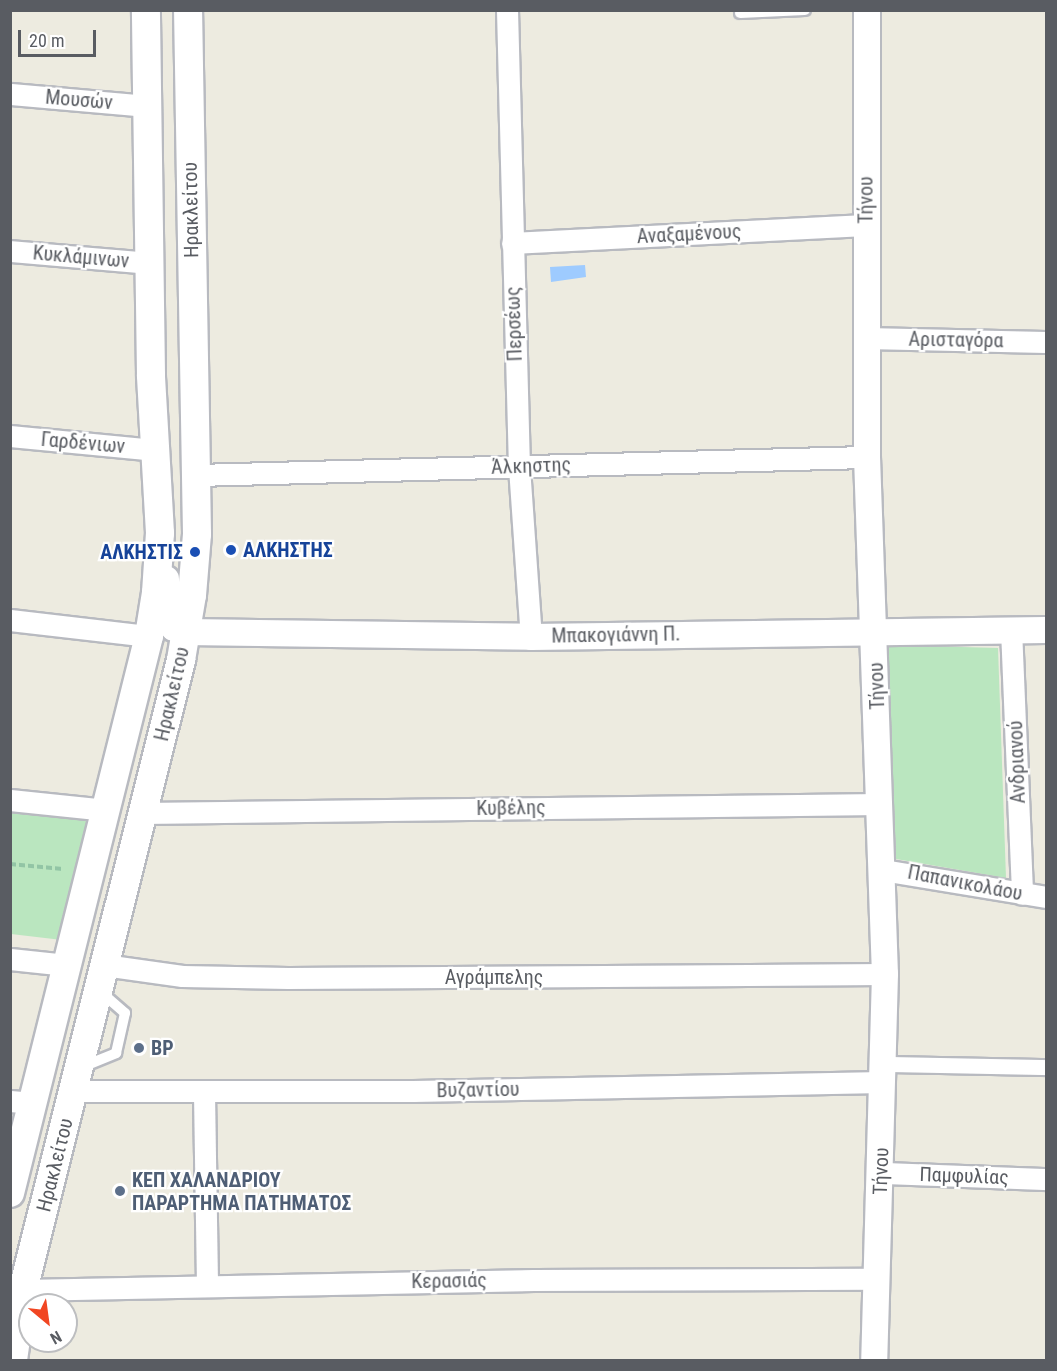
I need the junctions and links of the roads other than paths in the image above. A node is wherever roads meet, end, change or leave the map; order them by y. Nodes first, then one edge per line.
1 (146, 10) edge
2 (188, 10) edge
3 (507, 10) edge
4 (805, 10) edge
5 (867, 10) edge
6 (740, 13) dead end
7 (10, 94) edge
8 (148, 106) junction
9 (865, 225) junction
10 (512, 243) junction
11 (10, 251) edge
12 (151, 263) junction
13 (865, 338) junction
14 (1047, 342) edge
15 (10, 436) edge
16 (156, 450) junction
17 (867, 457) junction
18 (519, 467) junction
19 (196, 475) junction
20 (159, 517) junction
21 (10, 620) edge
22 (1011, 629) junction
23 (876, 630) junction
24 (1047, 630) edge
25 (186, 632) junction
26 (149, 636) junction
27 (531, 637) junction
28 (10, 800) edge
29 (881, 804) junction
30 (106, 810) junction
31 (142, 813) junction
32 (884, 870) junction
33 (1022, 894) junction
34 (1047, 897) edge
35 (10, 959) edge
36 (67, 965) junction
37 (885, 974) junction
38 (101, 977) junction
39 (1047, 1067) edge
40 (884, 1073) junction
41 (76, 1080) junction
42 (204, 1093) junction
43 (22, 1102) edge
44 (882, 1173) junction
45 (1047, 1179) edge
46 (10, 1193) edge
47 (875, 1279) junction
48 (207, 1285) junction
49 (23, 1290) junction
50 (13, 1360) edge
51 (874, 1360) edge

1 - 8 main road, Ηρακλείτου
2 - 19 main road, Ηρακλείτου
3 - 10 street, Περσέως
4 - 6 lane
5 - 9 street, Τήνου
7 - 8 street, Μουσών
8 - 12 main road, Ηρακλείτου
9 - 10 street, Αναξαμένους
9 - 13 street, Τήνου
10 - 18 street, Περσέως
11 - 12 street, Κυκλάμινων
12 - 16 main road, Ηρακλείτου
13 - 14 street, Αρισταγόρα
13 - 17 street, Τήνου
15 - 16 street, Γαρδένιων
16 - 20 main road, Ηρακλείτου
17 - 18 street, Άλκηστης
17 - 23 street, Τήνου
18 - 19 street, Άλκηστης
18 - 27 street, Περσέως
19 - 25 main road, Ηρακλείτου
20 - 25 street
20 - 26 main road, Ηρακλείτου
21 - 26 street
22 - 23 street, Μπακογιάννη Π.
22 - 24 street, Μπακογιάννη Π.
22 - 33 street, Ανδριανού
23 - 27 street, Μπακογιάννη Π.
23 - 29 street, Τήνου
25 - 27 street, Μπακογιάννη Π.
25 - 31 main road, Ηρακλείτου
26 - 30 main road, Ηρακλείτου
28 - 30 street
29 - 31 street, Κυβέλης
29 - 32 street, Τήνου
30 - 36 main road, Ηρακλείτου
31 - 38 main road, Ηρακλείτου
32 - 33 street, Παπανικολάου
32 - 37 street, Τήνου
33 - 34 street, Παπανικολάου
35 - 36 street
36 - 43 main road, Ηρακλείτου
37 - 38 street, Αγράμπελης
37 - 40 street, Τήνου
38 - 41 main road, Ηρακλείτου
39 - 40 street
40 - 42 street, Βυζαντίου
40 - 44 street, Τήνου
41 - 42 street, Βυζαντίου
41 - 49 main road, Ηρακλείτου
42 - 48 street
43 - 46 main road, Ηρακλείτου
44 - 45 street, Παμφυλίας
44 - 47 street, Τήνου
47 - 48 street, Κερασιάς
47 - 51 street, Τήνου
48 - 49 street, Κερασιάς
49 - 50 main road, Ηρακλείτου

